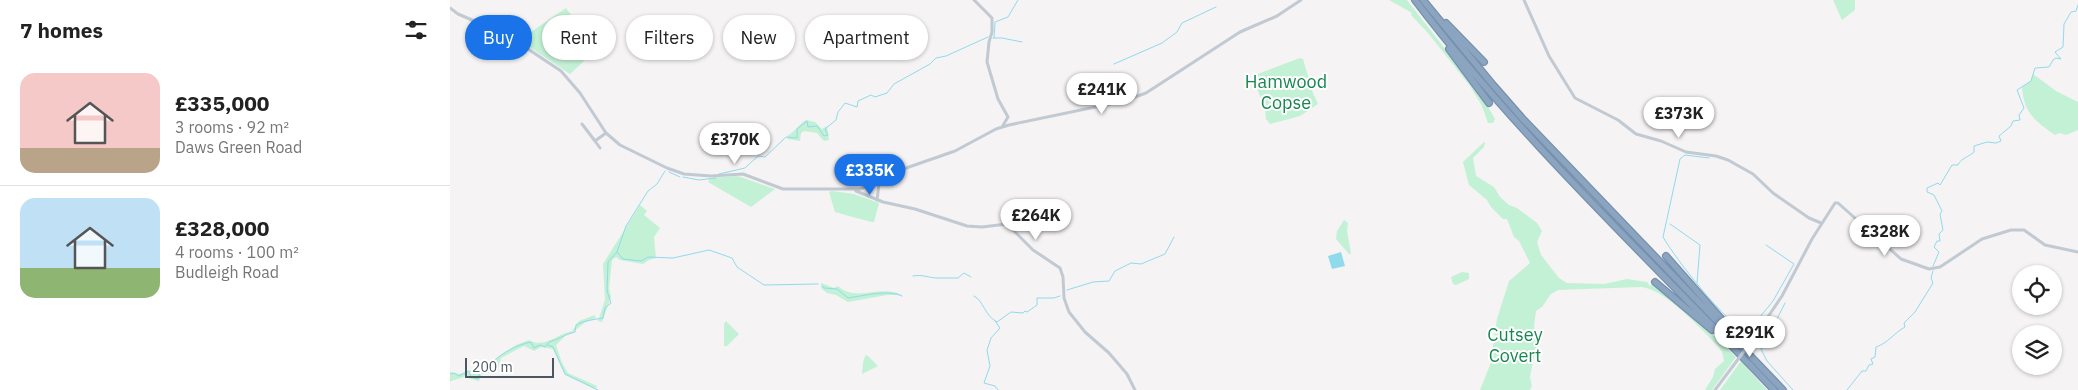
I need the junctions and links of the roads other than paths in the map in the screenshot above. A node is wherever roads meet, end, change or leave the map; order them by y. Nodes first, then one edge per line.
1 (974, 0) edge
2 (1301, 0) edge
3 (1415, 0) edge
4 (1524, 0) edge
5 (1425, 2) edge
6 (450, 8) edge
7 (1441, 34) junction
8 (1484, 62) dead end
9 (1489, 103) dead end
10 (1007, 119) junction
11 (582, 124) dead end
12 (1014, 124) junction
13 (1002, 127) junction
14 (606, 133) junction
15 (595, 141) junction
16 (600, 148) dead end
17 (878, 182) junction
18 (856, 190) junction
19 (877, 200) junction
20 (1821, 223) junction
21 (2078, 252) edge
22 (1666, 256) dead end
23 (1655, 282) dead end
24 (1726, 340) junction
25 (1744, 348) junction
26 (1135, 390) edge
27 (1715, 390) edge
28 (1774, 390) edge
29 (1783, 390) edge

1 - 10 street
2 - 12 street
3 - 7 highway
4 - 20 street
5 - 8 highway
5 - 25 highway
6 - 14 street
7 - 9 highway
7 - 24 highway
10 - 12 street
10 - 13 street
11 - 15 street
12 - 13 street
13 - 17 street
14 - 15 street
14 - 18 street
15 - 16 street
17 - 18 street
17 - 19 street
18 - 19 street
19 - 26 street
20 - 21 street
20 - 27 street, bridge
22 - 25 highway
23 - 24 highway
24 - 28 highway
25 - 29 highway

